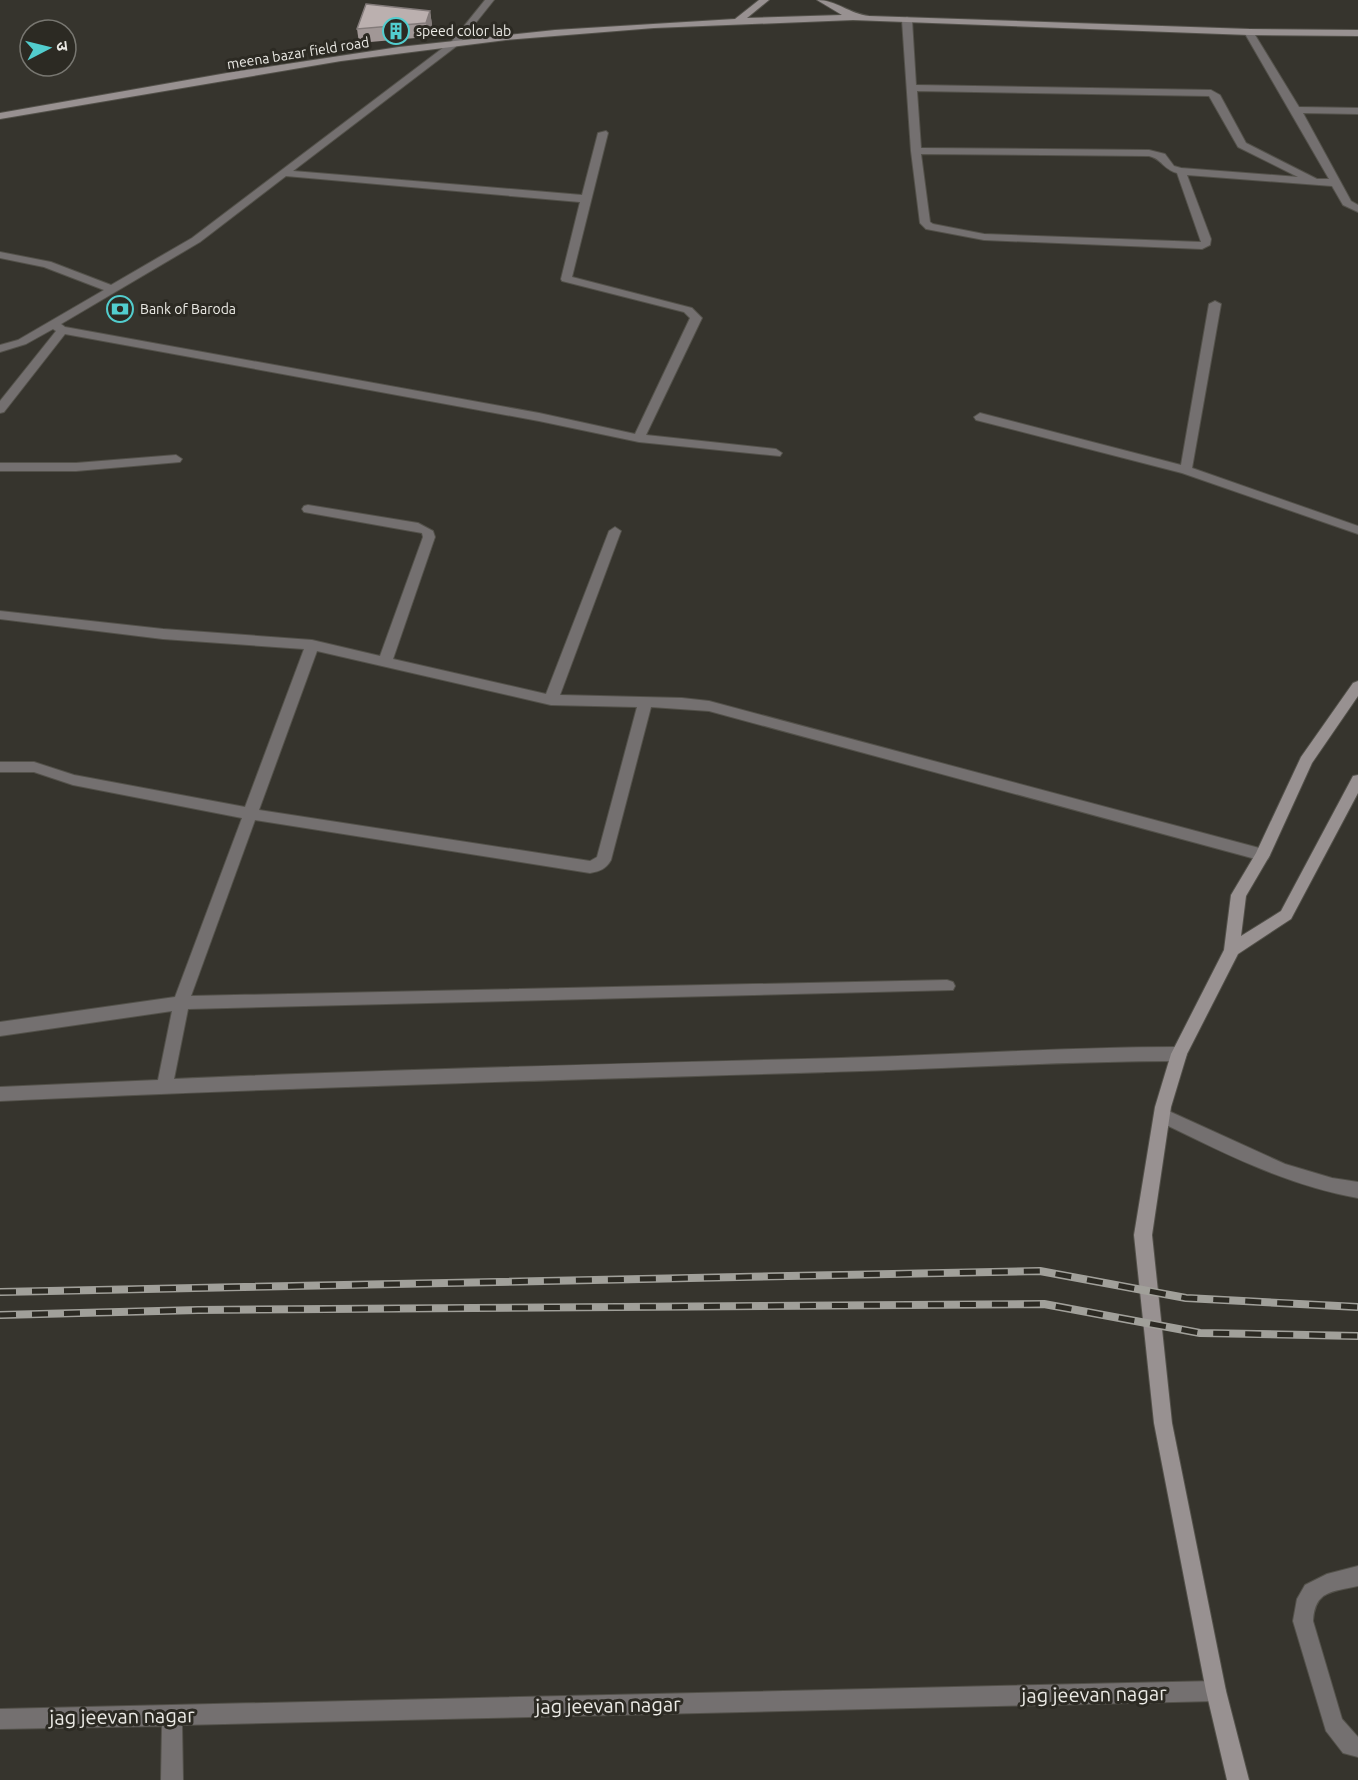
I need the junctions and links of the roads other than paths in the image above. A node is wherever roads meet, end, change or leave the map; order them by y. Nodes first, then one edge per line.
1 (490, 0) edge
2 (765, 0) edge
3 (821, 0) edge
4 (853, 17) junction
5 (739, 20) junction
6 (907, 20) junction
7 (1249, 33) junction
8 (1358, 33) edge
9 (455, 43) junction
10 (912, 88) junction
11 (1296, 110) junction
12 (1358, 111) edge
13 (0, 116) edge
14 (603, 134) dead end
15 (916, 151) junction
16 (1181, 171) junction
17 (284, 173) junction
18 (1314, 181) junction
19 (1335, 183) junction
20 (586, 199) junction
21 (1358, 209) edge
22 (0, 255) edge
23 (112, 289) junction
24 (1215, 304) dead end
25 (58, 327) junction
26 (0, 349) edge
27 (0, 409) edge
28 (980, 417) dead end
29 (639, 438) junction
30 (776, 453) dead end
31 (176, 459) dead end
32 (0, 467) edge
33 (1186, 470) junction
34 (308, 509) dead end
35 (1358, 530) edge
36 (615, 531) dead end
37 (0, 615) edge
38 (312, 645) junction
39 (385, 662) junction
40 (1358, 686) edge
41 (551, 700) junction
42 (645, 703) junction
43 (0, 767) edge
44 (1358, 780) edge
45 (251, 814) junction
46 (1263, 855) junction
47 (1232, 950) junction
48 (947, 986) dead end
49 (182, 1003) junction
50 (0, 1029) edge
51 (1179, 1054) junction
52 (164, 1088) junction
53 (0, 1094) edge
54 (1162, 1115) junction
55 (1358, 1190) edge
56 (1358, 1576) edge
57 (1216, 1691) junction
58 (172, 1715) junction
59 (0, 1719) edge
60 (1358, 1747) edge
61 (172, 1780) edge
62 (1238, 1780) edge

1 - 9 street
2 - 5 main road
3 - 4 main road
4 - 5 main road, meena bazar field road
4 - 6 main road, meena bazar field road
5 - 9 main road, meena bazar field road
6 - 7 main road, meena bazar field road
6 - 10 street
7 - 8 main road, meena bazar field road
7 - 11 street
9 - 13 main road, meena bazar field road
9 - 17 street
10 - 15 street
10 - 18 street
11 - 12 street
11 - 19 street
14 - 20 street
15 - 16 street
15 - 16 street
16 - 18 street
17 - 20 street
17 - 23 street
18 - 19 street
19 - 21 street
20 - 29 street
22 - 23 street
23 - 25 street
24 - 33 street
25 - 26 street
25 - 27 street
25 - 29 street
28 - 33 street
29 - 30 street
31 - 32 street
33 - 35 street
34 - 39 street
36 - 41 street
37 - 38 street
38 - 39 street
38 - 45 street
39 - 41 street
40 - 46 main road
41 - 42 street
42 - 45 street
42 - 46 street
43 - 45 street
44 - 47 main road
45 - 49 street
46 - 47 main road
47 - 51 main road
48 - 49 street
49 - 50 street
49 - 52 street
51 - 52 street
51 - 54 main road
52 - 53 street
54 - 55 street
54 - 57 main road
56 - 60 street
57 - 58 street, jag jeevan nagar
57 - 62 main road
58 - 59 street, jag jeevan nagar
58 - 61 street

